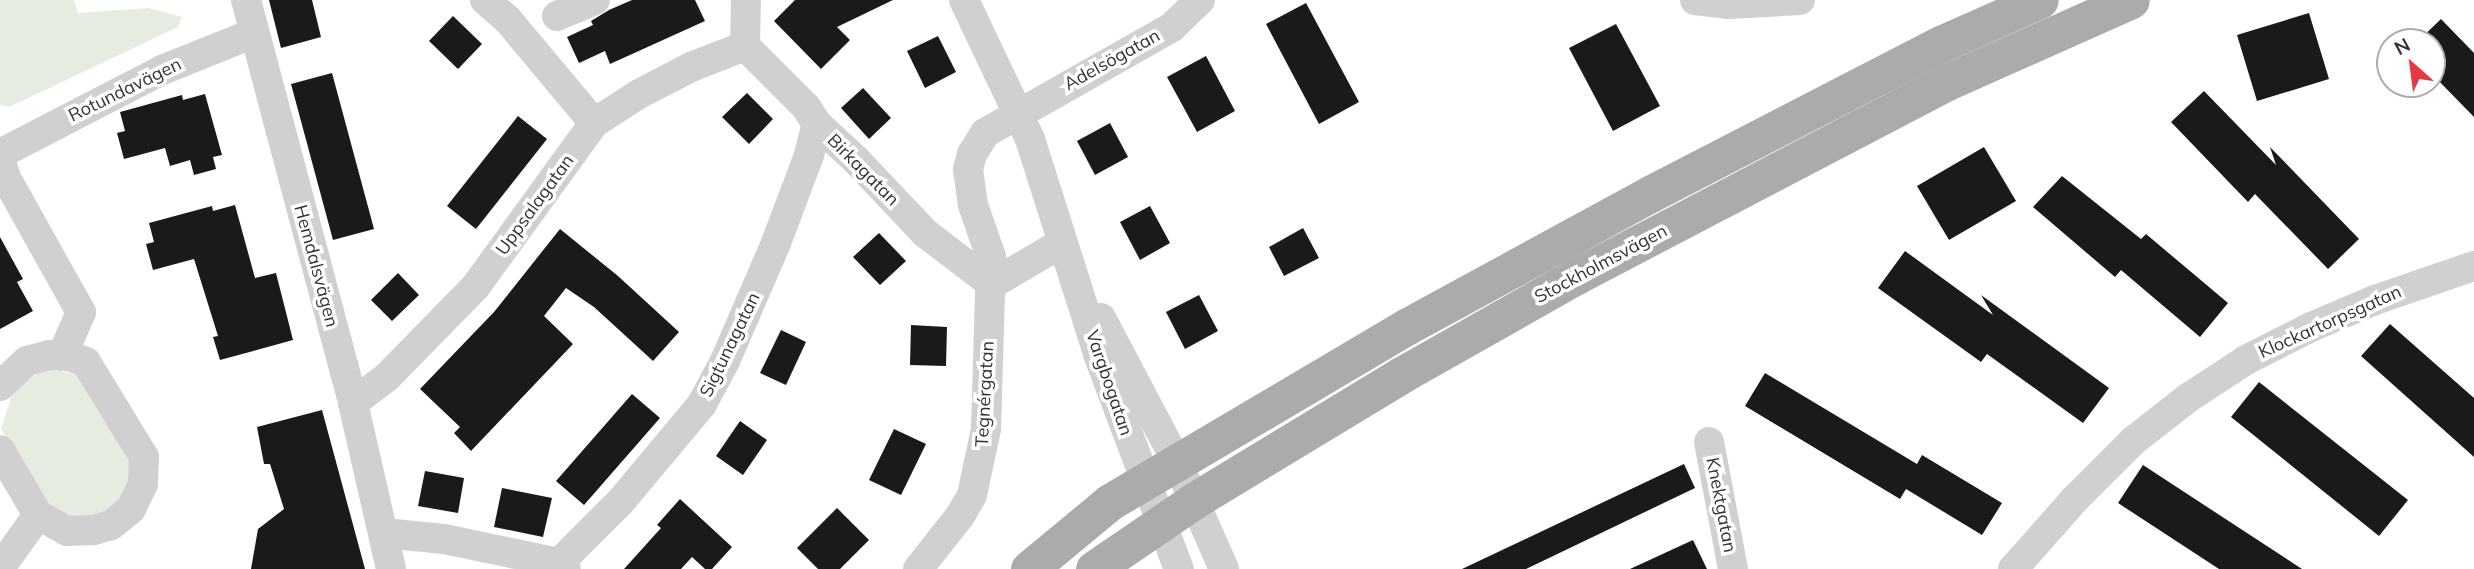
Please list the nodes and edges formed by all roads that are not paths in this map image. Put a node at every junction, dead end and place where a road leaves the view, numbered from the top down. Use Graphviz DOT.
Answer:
graph roads {
  1 [pos="246,0"];
  2 [pos="485,0"];
  3 [pos="595,0"];
  4 [pos="746,0"];
  5 [pos="964,0"];
  6 [pos="1200,0"];
  7 [pos="1695,0"];
  8 [pos="1800,0"];
  9 [pos="2040,0"];
  10 [pos="2131,0"];
  11 [pos="511,10"];
  12 [pos="557,16"];
  13 [pos="254,33"];
  14 [pos="745,46"];
  15 [pos="1019,112"];
  16 [pos="594,123"];
  17 [pos="817,124"];
  18 [pos="0,154"];
  19 [pos="0,159"];
  20 [pos="1062,243"];
  21 [pos="2474,266"];
  22 [pos="992,284"];
  23 [pos="62,356"];
  24 [pos="0,386"];
  25 [pos="353,403"];
  26 [pos="1709,442"];
  27 [pos="0,450"];
  28 [pos="1177,462"];
  29 [pos="1145,482"];
  30 [pos="1195,500"];
  31 [pos="38,515"];
  32 [pos="1162,520"];
  33 [pos="384,533"];
  34 [pos="563,566"];
  35 [pos="0,568"];
  36 [pos="391,569"];
  37 [pos="918,569"];
  38 [pos="1029,569"];
  39 [pos="1094,569"];
  40 [pos="1179,569"];
  41 [pos="1224,569"];
  42 [pos="1733,569"];
  43 [pos="2013,569"];
  1 -- 13 [label="street, Hemdalsvägen"];
  2 -- 11 [label="street"];
  3 -- 12 [label="street"];
  4 -- 14 [label="street"];
  5 -- 15 [label="street, Vargbogatan"];
  6 -- 15 [label="street, Adelsögatan"];
  7 -- 8 [label="street"];
  9 -- 28 [label="main road"];
  10 -- 30 [label="main road, Stockholmsvägen"];
  11 -- 16 [label="street"];
  13 -- 18 [label="street, Rotundavägen"];
  13 -- 25 [label="street, Hemdalsvägen"];
  14 -- 16 [label="street, Uppsalagatan"];
  14 -- 17 [label="street, Birkagatan"];
  15 -- 20 [label="street, Vargbogatan"];
  15 -- 22 [label="street, Tegnérgatan"];
  16 -- 25 [label="street, Uppsalagatan"];
  17 -- 22 [label="street, Birkagatan"];
  17 -- 34 [label="street, Sigtunagatan"];
  19 -- 23 [label="street"];
  20 -- 22 [label="street"];
  20 -- 28 [label="street, Vargbogatan"];
  20 -- 29 [label="street, Vargbogatan"];
  21 -- 43 [label="street, Klockartorpsgatan"];
  22 -- 37 [label="street, Tegnérgatan"];
  23 -- 24 [label="street"];
  23 -- 31 [label="street"];
  25 -- 33 [label="street, Hemdalsvägen"];
  26 -- 42 [label="street, Knektgatan"];
  27 -- 31 [label="street"];
  28 -- 29 [label="main road"];
  28 -- 30 [label="street, Vargbogatan"];
  29 -- 32 [label="street, Vargbogatan"];
  29 -- 38 [label="main road"];
  30 -- 32 [label="main road, Stockholmsvägen"];
  30 -- 41 [label="street"];
  31 -- 35 [label="street"];
  32 -- 39 [label="main road, Stockholmsvägen"];
  32 -- 40 [label="street"];
  33 -- 34 [label="street"];
  33 -- 36 [label="street, Hemdalsvägen"];
}
